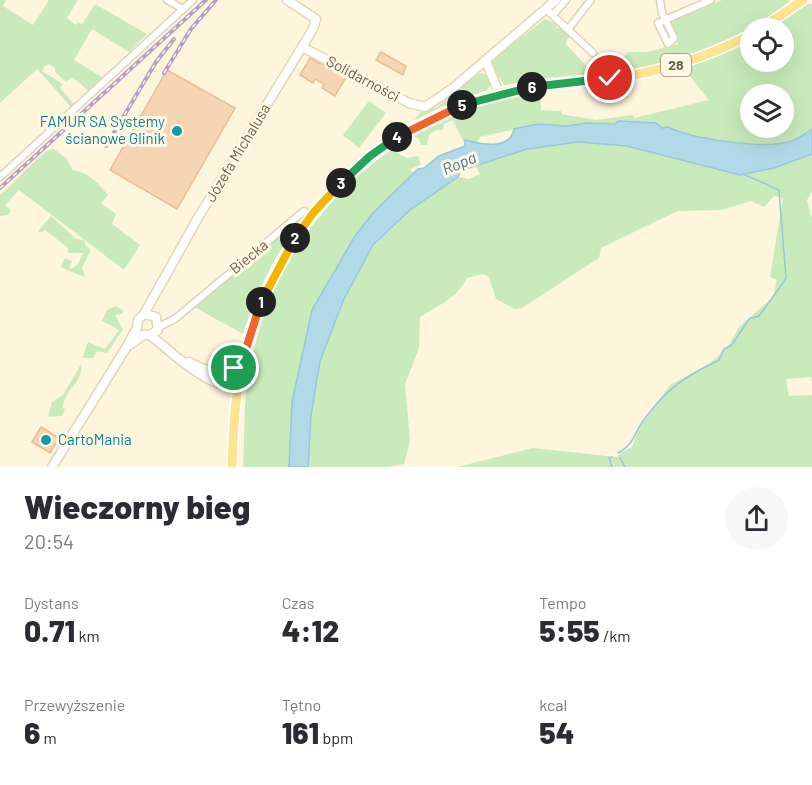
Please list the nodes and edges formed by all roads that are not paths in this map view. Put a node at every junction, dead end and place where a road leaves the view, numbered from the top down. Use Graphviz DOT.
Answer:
graph roads {
  1 [pos="167,0"];
  2 [pos="193,0"];
  3 [pos="287,0"];
  4 [pos="556,0"];
  5 [pos="566,0"];
  6 [pos="591,0"];
  7 [pos="660,0"];
  8 [pos="711,0"];
  9 [pos="798,1"];
  10 [pos="183,9"];
  11 [pos="550,12"];
  12 [pos="775,18"];
  13 [pos="568,28"];
  14 [pos="740,40"];
  15 [pos="302,46"];
  16 [pos="593,53"];
  17 [pos="486,61"];
  18 [pos="499,93"];
  19 [pos="0,177"];
  20 [pos="304,212"];
  21 [pos="275,275"];
  22 [pos="151,327"];
  23 [pos="242,361"];
  24 [pos="215,374"];
  25 [pos="221,382"];
  26 [pos="241,382"];
  27 [pos="236,413"];
  28 [pos="52,467"];
  29 [pos="232,467"];
  30 [pos="238,467"];
  1 -- 10 [label="street"];
  2 -- 10 [label="street"];
  3 -- 15 [label="street, Józefa Michalusa"];
  4 -- 11 [label="street"];
  5 -- 11 [label="street"];
  6 -- 13 [label="street"];
  7 -- 8 [label="street"];
  9 -- 12 [label="main road"];
  10 -- 19 [label="street"];
  11 -- 13 [label="street"];
  11 -- 17 [label="street"];
  13 -- 16 [label="street"];
  14 -- 18 [label="main road, Biecka / 28"];
  15 -- 17 [label="street, Solidarności"];
  15 -- 22 [label="street, Józefa Michalusa"];
  17 -- 18 [label="street"];
  18 -- 21 [label="main road, Biecka / 28"];
  20 -- 22 [label="street, Biecka"];
  21 -- 23 [label="main road, Biecka / 28"];
  21 -- 26 [label="main road, Biecka / 28"];
  22 -- 24 [label="street"];
  22 -- 25 [label="street"];
  22 -- 28 [label="street, Biecka"];
  23 -- 24 [label="street"];
  23 -- 26 [label="main road, Biecka / 28"];
  24 -- 26 [label="street"];
  25 -- 26 [label="street"];
  25 -- 27 [label="street"];
  26 -- 27 [label="main road, 28"];
  26 -- 30 [label="main road, 28"];
  27 -- 29 [label="main road, 28"];
}
